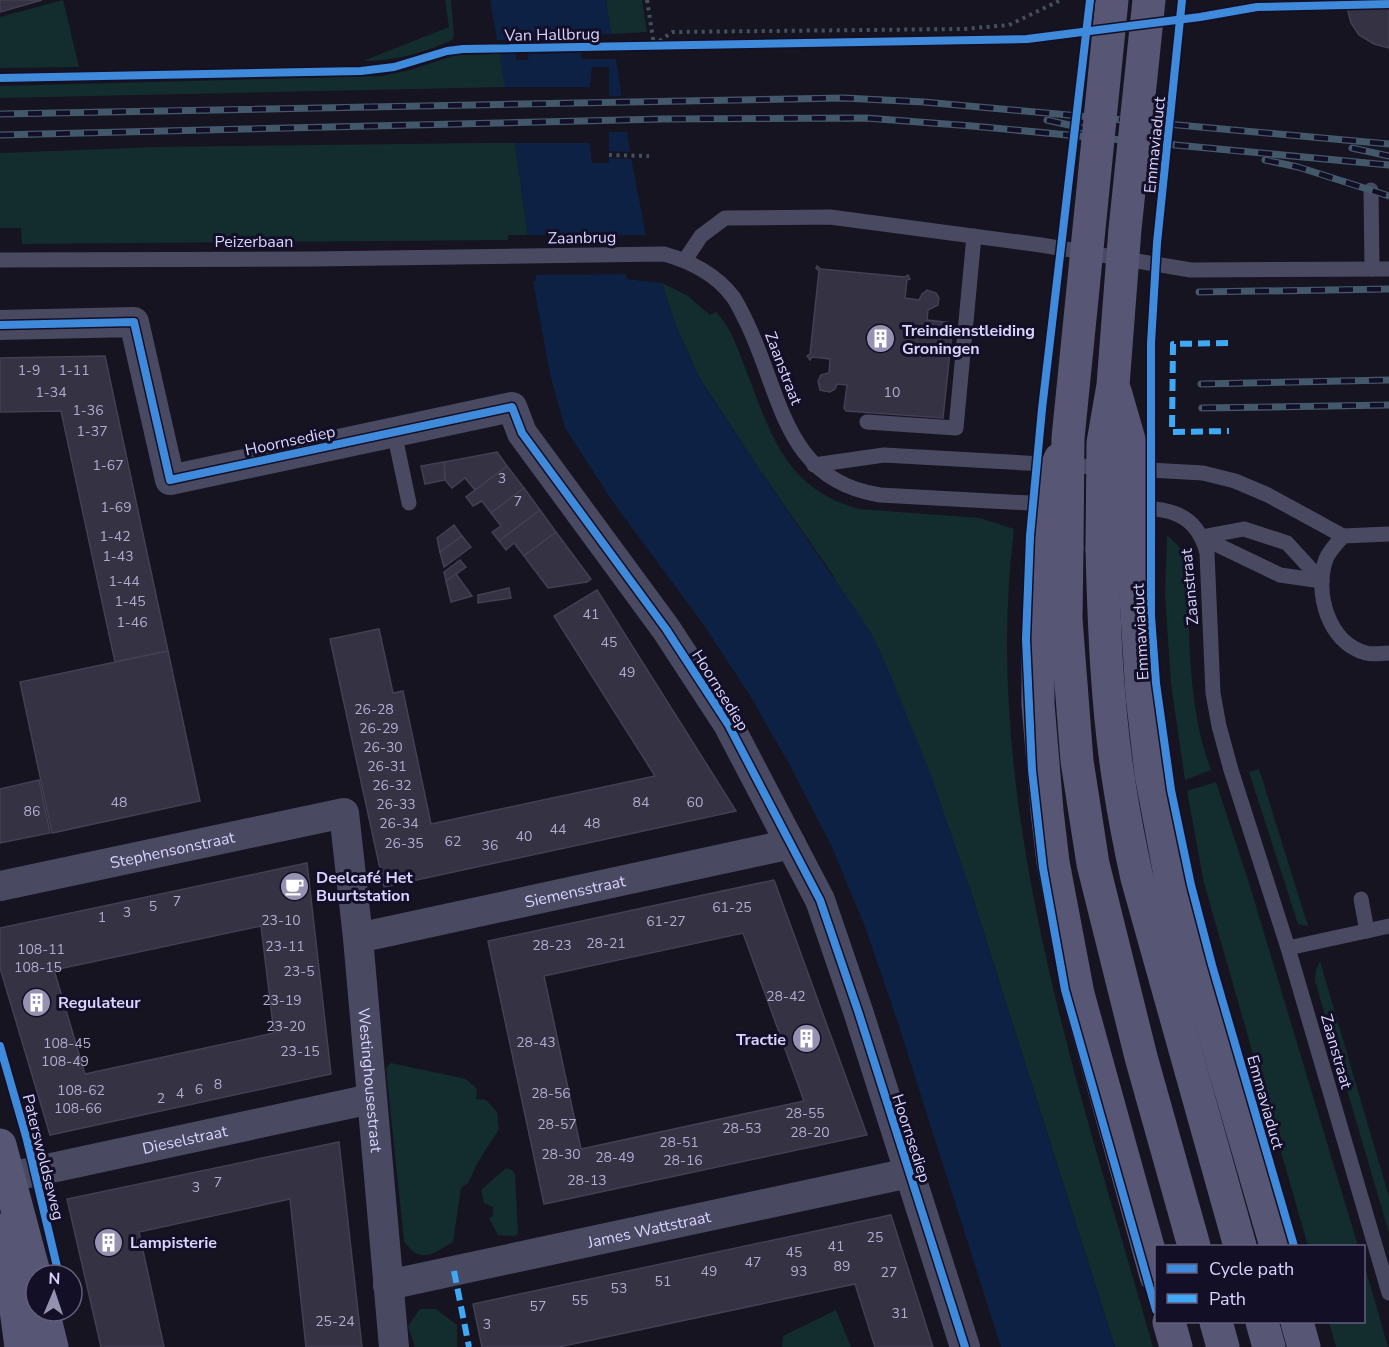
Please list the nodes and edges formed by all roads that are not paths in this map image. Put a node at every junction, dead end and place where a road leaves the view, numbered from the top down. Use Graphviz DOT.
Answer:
graph roads {
  1 [pos="1112,0"];
  2 [pos="1149,0"];
  3 [pos="1371,190"];
  4 [pos="974,236"];
  5 [pos="657,254"];
  6 [pos="508,256"];
  7 [pos="0,260"];
  8 [pos="685,260"];
  9 [pos="1372,269"];
  10 [pos="1389,269"];
  11 [pos="0,325"];
  12 [pos="867,422"];
  13 [pos="394,432"];
  14 [pos="814,465"];
  15 [pos="409,502"];
  16 [pos="1389,534"];
  17 [pos="1343,536"];
  18 [pos="1201,537"];
  19 [pos="1054,548"];
  20 [pos="1117,549"];
  21 [pos="1322,581"];
  22 [pos="1389,653"];
  23 [pos="344,813"];
  24 [pos="792,844"];
  25 [pos="0,886"];
  26 [pos="1361,899"];
  27 [pos="1389,926"];
  28 [pos="1367,931"];
  29 [pos="358,938"];
  30 [pos="1288,948"];
  31 [pos="370,1099"];
  32 [pos="0,1145"];
  33 [pos="909,1173"];
  34 [pos="4,1178"];
  35 [pos="0,1230"];
  36 [pos="1194,1245"];
  37 [pos="1240,1245"];
  38 [pos="1276,1245"];
  39 [pos="31,1263"];
  40 [pos="1155,1272"];
  41 [pos="388,1285"];
  42 [pos="1389,1293"];
  43 [pos="46,1323"];
  44 [pos="1169,1323"];
  45 [pos="1216,1323"];
  46 [pos="1262,1323"];
  47 [pos="1297,1323"];
  48 [pos="21,1347"];
  49 [pos="52,1347"];
  50 [pos="394,1347"];
  51 [pos="965,1347"];
  52 [pos="1176,1347"];
  53 [pos="1223,1347"];
  54 [pos="1269,1347"];
  55 [pos="1305,1347"];
  1 -- 19 [label="main road, bridge"];
  2 -- 20 [label="main road, Emmaviaduct, bridge"];
  3 -- 9 [label="lane"];
  4 -- 8 [label="lane"];
  4 -- 9 [label="lane"];
  4 -- 12 [label="lane"];
  5 -- 6 [label="lane, Zaanbrug"];
  5 -- 8 [label="lane, Zaanstraat"];
  6 -- 7 [label="lane, Peizerbaan"];
  8 -- 14 [label="lane, Zaanstraat"];
  9 -- 10 [label="lane"];
  11 -- 13 [label="street, Hoornsediep"];
  13 -- 15 [label="lane"];
  13 -- 24 [label="street, Hoornsediep"];
  14 -- 17 [label="lane"];
  14 -- 18 [label="lane, Zaanstraat"];
  16 -- 17 [label="lane"];
  17 -- 21 [label="lane"];
  18 -- 21 [label="lane"];
  18 -- 21 [label="lane"];
  18 -- 30 [label="lane, Zaanstraat"];
  19 -- 36 [label="main road"];
  19 -- 40 [label="main road"];
  20 -- 37 [label="main road"];
  20 -- 38 [label="main road"];
  21 -- 22 [label="lane"];
  23 -- 25 [label="street, Stephensonstraat"];
  23 -- 29 [label="street, Westinghousestraat"];
  24 -- 29 [label="street, Siemensstraat"];
  24 -- 33 [label="street, Hoornsediep"];
  26 -- 28 [label="lane"];
  27 -- 28 [label="lane"];
  28 -- 30 [label="lane"];
  29 -- 31 [label="street, Westinghousestraat"];
  30 -- 42 [label="lane, Zaanstraat"];
  31 -- 34 [label="street, Dieselstraat"];
  31 -- 41 [label="street, Westinghousestraat"];
  32 -- 34 [label="main road"];
  33 -- 41 [label="street, James Wattstraat"];
  33 -- 51 [label="street, Hoornsediep"];
  34 -- 39 [label="main road"];
  35 -- 48 [label="main road"];
  41 -- 50 [label="street, Westinghousestraat"];
  43 -- 49 [label="main road"];
  44 -- 52 [label="main road"];
  45 -- 53 [label="main road"];
  46 -- 54 [label="main road"];
  47 -- 55 [label="main road"];
}
